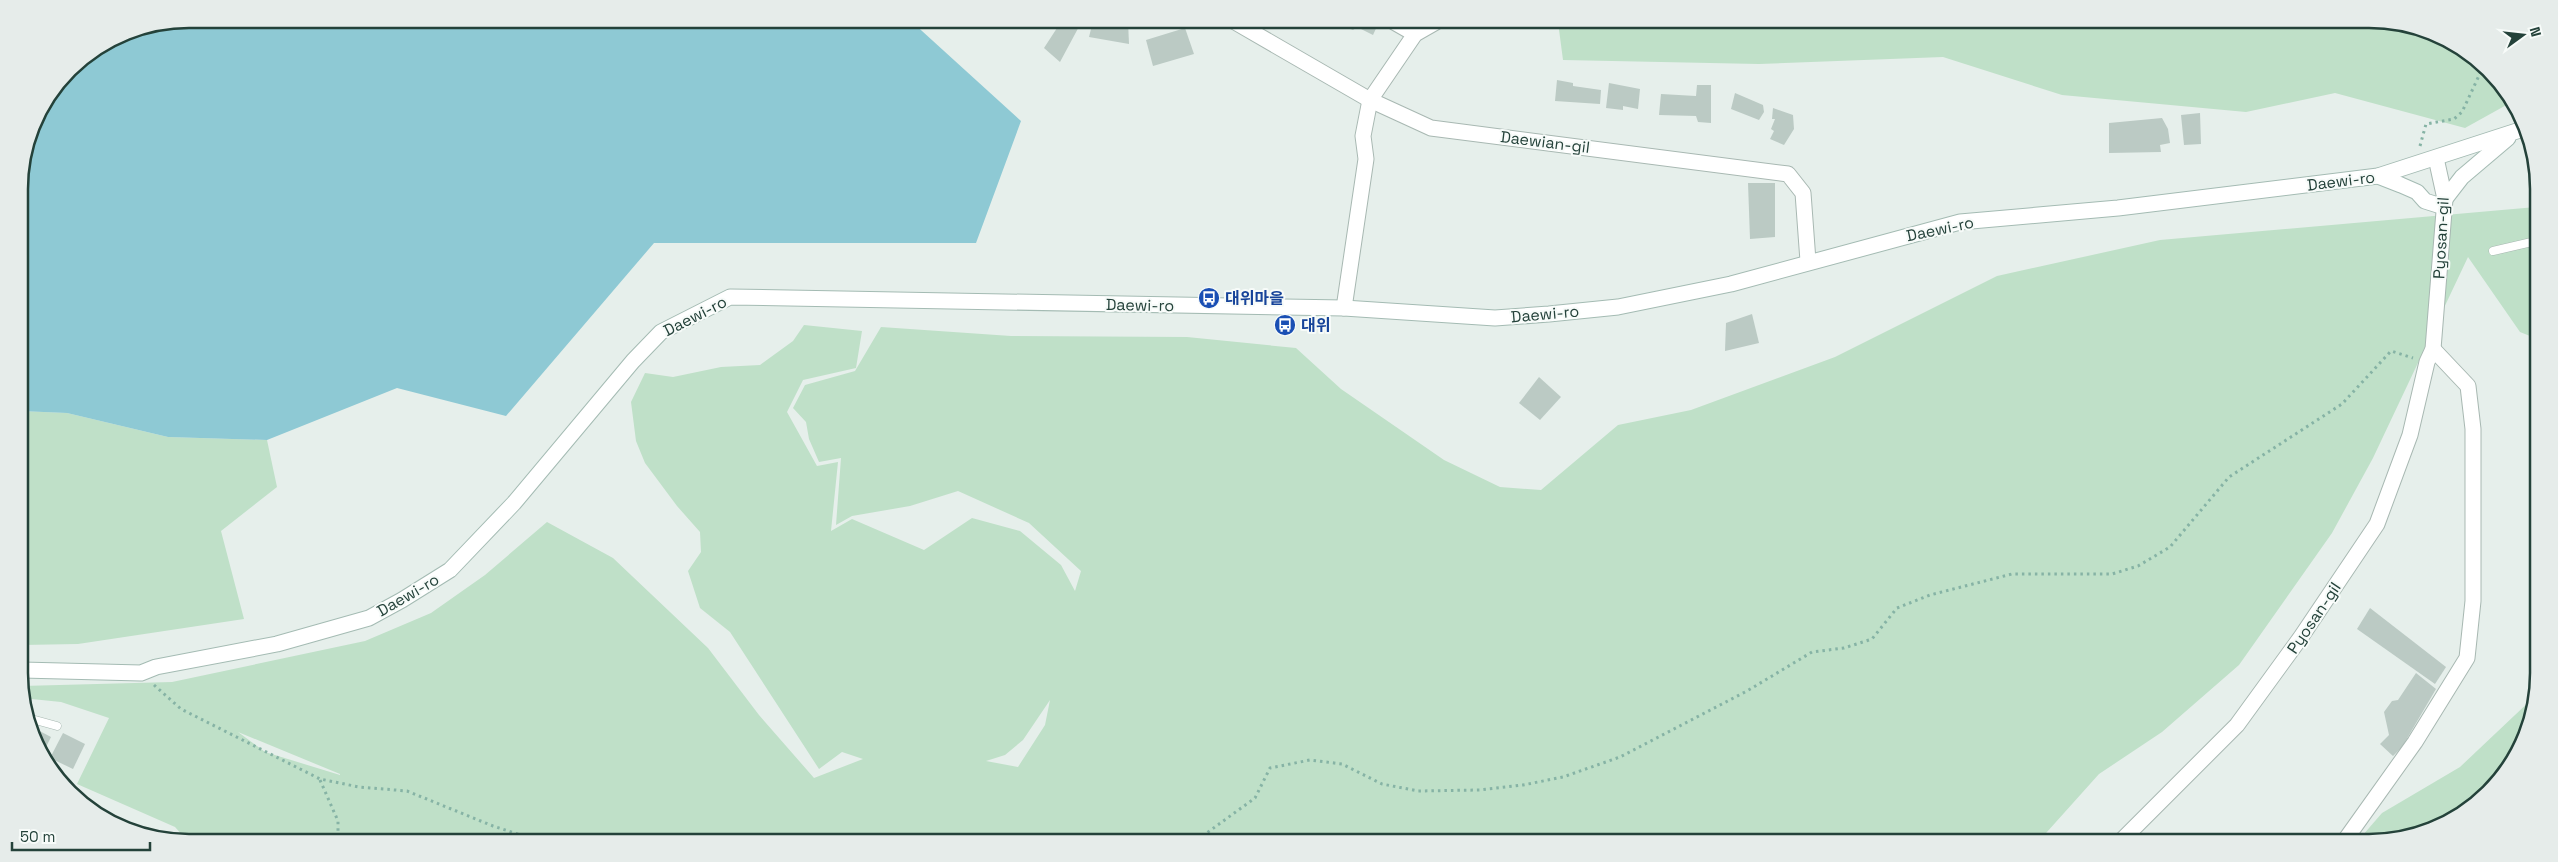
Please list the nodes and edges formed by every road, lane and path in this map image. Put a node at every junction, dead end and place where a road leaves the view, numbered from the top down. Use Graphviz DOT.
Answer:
graph roads {
  1 [pos="1246,28"];
  2 [pos="1404,28"];
  3 [pos="1426,28"];
  4 [pos="1415,34"];
  5 [pos="2480,72"];
  6 [pos="1370,100"];
  7 [pos="2519,130"];
  8 [pos="2436,158"];
  9 [pos="2410,167"];
  10 [pos="2378,176"];
  11 [pos="2444,203"];
  12 [pos="2530,242"];
  13 [pos="2494,251"];
  14 [pos="1808,262"];
  15 [pos="1344,308"];
  16 [pos="2430,355"];
  17 [pos="28,670"];
  18 [pos="141,672"];
  19 [pos="35,720"];
  20 [pos="57,726"];
  21 [pos="320,779"];
  22 [pos="338,834"];
  23 [pos="518,834"];
  24 [pos="1205,834"];
  25 [pos="2128,834"];
  26 [pos="2349,834"];
  1 -- 6 [label="main road, Daewian-gil"];
  2 -- 4 [label="main road"];
  3 -- 4 [label="main road"];
  4 -- 6 [label="main road"];
  5 -- 9 [label="path"];
  6 -- 14 [label="main road, Daewian-gil"];
  6 -- 15 [label="main road"];
  7 -- 8 [label="main road, Daewi-ro"];
  7 -- 11 [label="main road"];
  8 -- 9 [label="main road, Daewi-ro"];
  8 -- 11 [label="main road, Pyosan-gil"];
  9 -- 10 [label="main road, Daewi-ro"];
  10 -- 11 [label="main road"];
  10 -- 14 [label="main road, Daewi-ro"];
  11 -- 16 [label="main road, Pyosan-gil"];
  12 -- 13 [label="lane"];
  14 -- 15 [label="main road, Daewi-ro"];
  15 -- 18 [label="main road, Daewi-ro"];
  16 -- 24 [label="path"];
  16 -- 25 [label="main road, Pyosan-gil"];
  16 -- 26 [label="main road"];
  17 -- 18 [label="main road, Daewi-ro"];
  18 -- 21 [label="path"];
  19 -- 20 [label="lane"];
  21 -- 22 [label="path"];
  21 -- 23 [label="path"];
}
